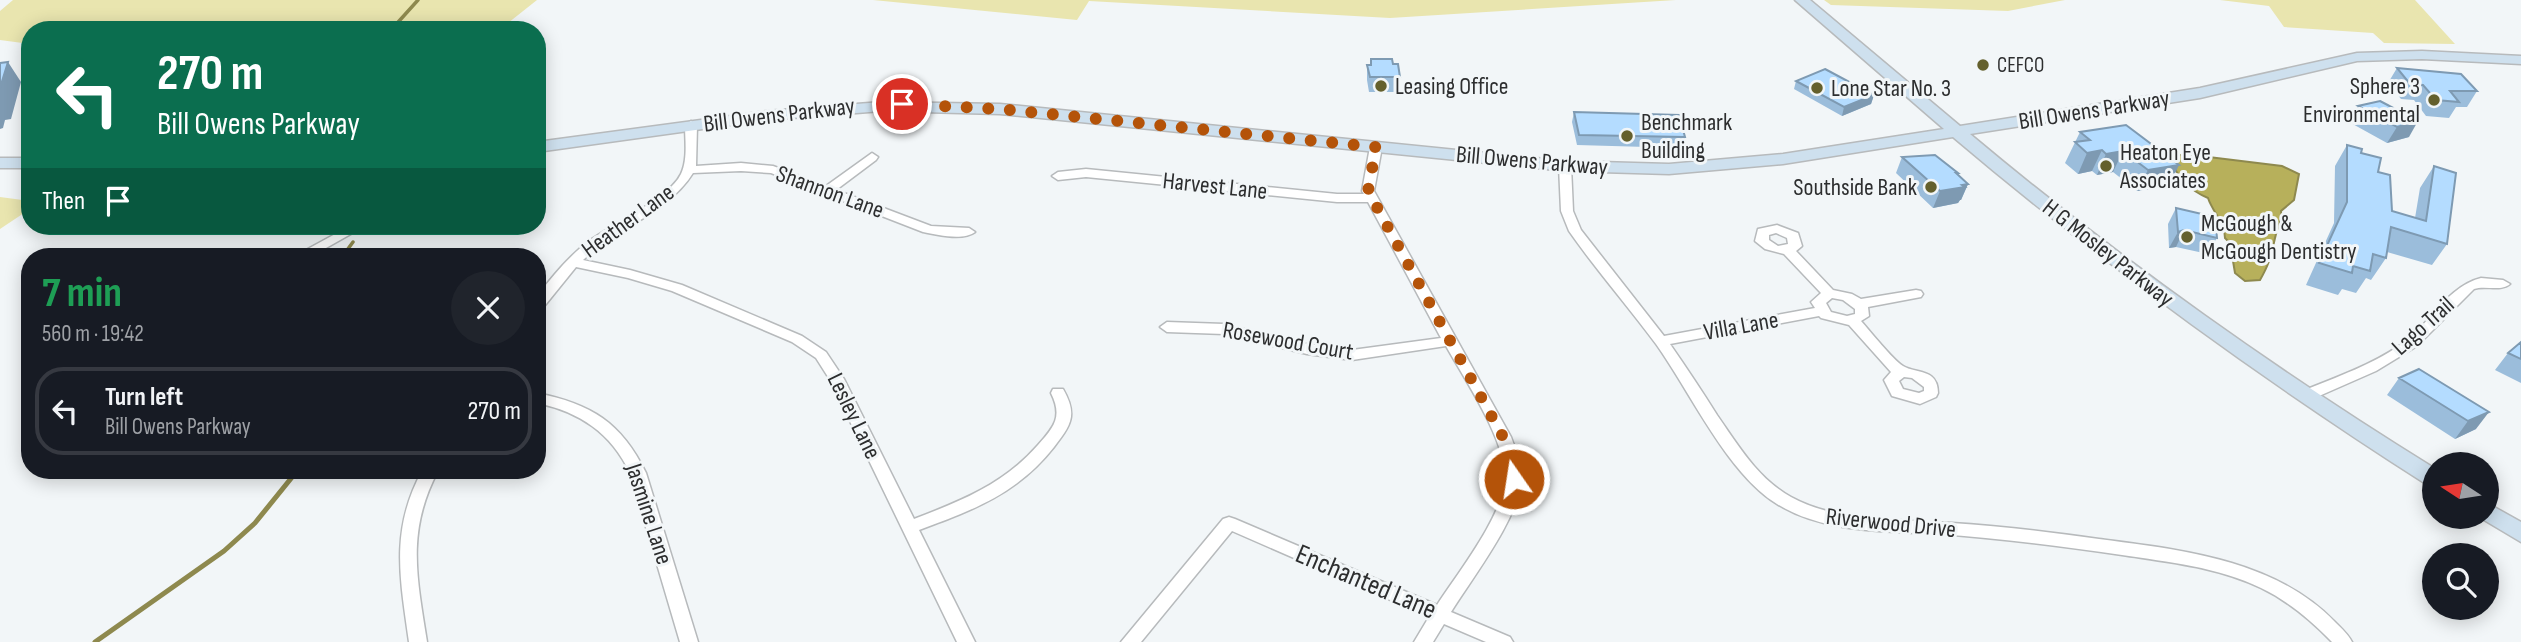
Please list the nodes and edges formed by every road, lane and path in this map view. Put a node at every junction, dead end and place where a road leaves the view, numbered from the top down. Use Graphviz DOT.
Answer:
graph roads {
  1 [pos="1802,0"];
  2 [pos="2521,60"];
  3 [pos="691,125"];
  4 [pos="1959,132"];
  5 [pos="546,146"];
  6 [pos="1376,147"];
  7 [pos="872,157"];
  8 [pos="0,163"];
  9 [pos="21,163"];
  10 [pos="1564,166"];
  11 [pos="689,170"];
  12 [pos="1058,176"];
  13 [pos="828,190"];
  14 [pos="1371,198"];
  15 [pos="968,232"];
  16 [pos="342,235"];
  17 [pos="317,248"];
  18 [pos="1788,250"];
  19 [pos="573,262"];
  20 [pos="2503,284"];
  21 [pos="1829,294"];
  22 [pos="1916,294"];
  23 [pos="546,295"];
  24 [pos="1860,304"];
  25 [pos="1821,311"];
  26 [pos="1853,321"];
  27 [pos="1167,327"];
  28 [pos="1450,341"];
  29 [pos="1661,341"];
  30 [pos="1900,372"];
  31 [pos="1058,393"];
  32 [pos="2305,396"];
  33 [pos="546,401"];
  34 [pos="2422,470"];
  35 [pos="426,479"];
  36 [pos="2499,519"];
  37 [pos="909,527"];
  38 [pos="2521,533"];
  39 [pos="1440,615"];
  40 [pos="418,642"];
  41 [pos="688,642"];
  42 [pos="965,642"];
  43 [pos="1130,642"];
  44 [pos="1423,642"];
  45 [pos="1504,642"];
  46 [pos="2343,642"];
  1 -- 4 [label="main road, H G Mosley Parkway"];
  2 -- 4 [label="main road, Bill Owens Parkway"];
  3 -- 5 [label="main road, Bill Owens Parkway"];
  3 -- 6 [label="main road, Bill Owens Parkway"];
  3 -- 11 [label="street, Heather Lane"];
  4 -- 10 [label="main road, Bill Owens Parkway"];
  4 -- 32 [label="main road, H G Mosley Parkway"];
  6 -- 10 [label="main road, Bill Owens Parkway"];
  6 -- 14 [label="street"];
  7 -- 13 [label="street"];
  8 -- 9 [label="main road"];
  10 -- 29 [label="street, Riverwood Drive"];
  11 -- 13 [label="street, Shannon Lane"];
  11 -- 19 [label="street, Heather Lane"];
  12 -- 14 [label="street, Harvest Lane"];
  13 -- 15 [label="street, Shannon Lane"];
  14 -- 28 [label="street"];
  16 -- 17 [label="street"];
  18 -- 21 [label="street"];
  19 -- 23 [label="street, Heather Lane"];
  19 -- 37 [label="street, Lesley Lane"];
  20 -- 32 [label="street, Lago Trail"];
  21 -- 24 [label="street"];
  21 -- 25 [label="street"];
  22 -- 24 [label="street"];
  24 -- 26 [label="street"];
  25 -- 26 [label="street"];
  25 -- 29 [label="street, Villa Lane"];
  26 -- 30 [label="street"];
  27 -- 28 [label="street, Rosewood Court"];
  28 -- 39 [label="street"];
  29 -- 46 [label="street, Riverwood Drive"];
  31 -- 37 [label="street"];
  32 -- 34 [label="main road, H G Mosley Parkway"];
  33 -- 41 [label="street, Jasmine Lane"];
  35 -- 40 [label="street"];
  36 -- 38 [label="main road"];
  37 -- 42 [label="street, Lesley Lane"];
  39 -- 43 [label="street, Enchanted Lane"];
  39 -- 44 [label="street"];
  39 -- 45 [label="street, Enchanted Lane"];
}
